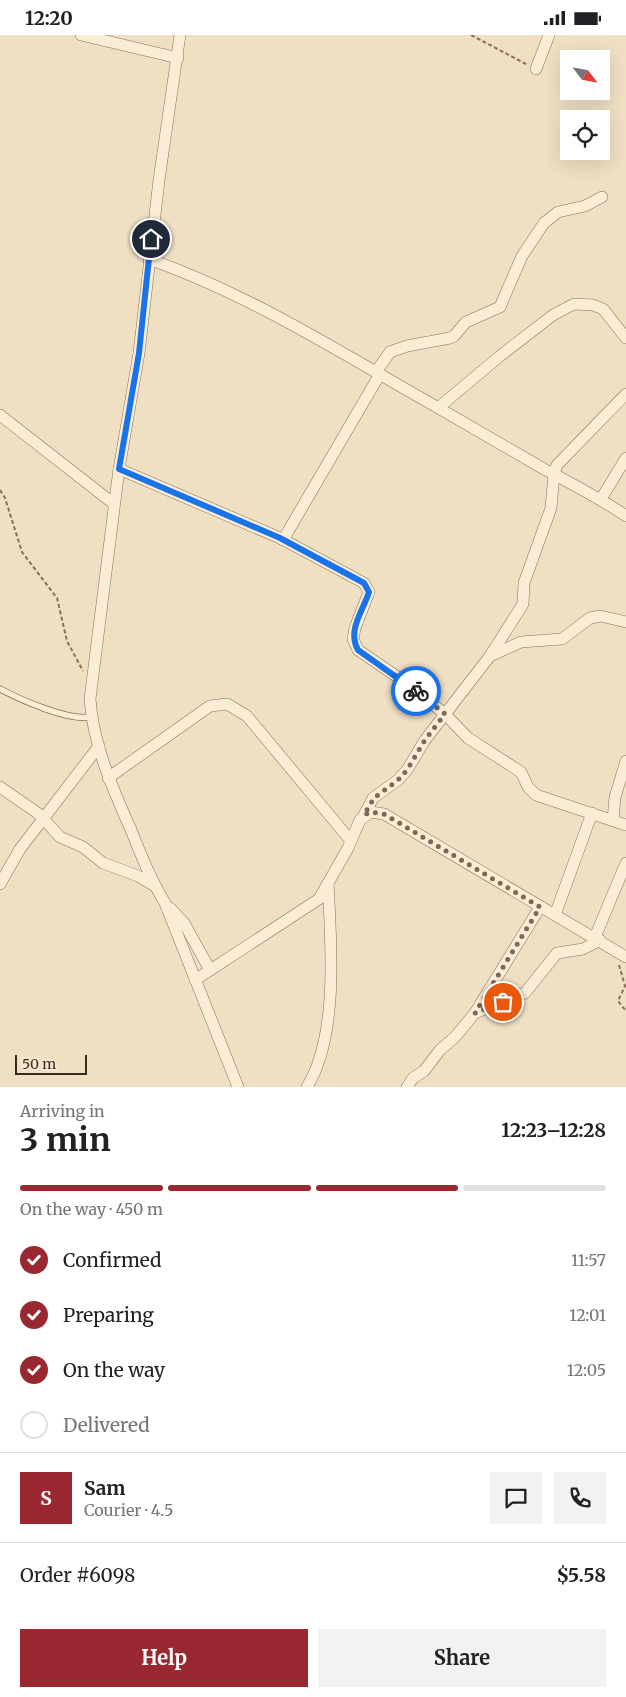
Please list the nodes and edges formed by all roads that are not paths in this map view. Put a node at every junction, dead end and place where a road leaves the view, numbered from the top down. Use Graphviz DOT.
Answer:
graph roads {
  1 [pos="81,35"];
  2 [pos="180,35"];
  3 [pos="549,35"];
  4 [pos="178,58"];
  5 [pos="536,69"];
  6 [pos="602,197"];
  7 [pos="149,259"];
  8 [pos="626,338"];
  9 [pos="378,373"];
  10 [pos="626,394"];
  11 [pos="438,408"];
  12 [pos="0,415"];
  13 [pos="626,458"];
  14 [pos="119,469"];
  15 [pos="554,474"];
  16 [pos="601,499"];
  17 [pos="114,504"];
  18 [pos="626,516"];
  19 [pos="283,539"];
  20 [pos="626,622"];
  21 [pos="490,656"];
  22 [pos="0,689"];
  23 [pos="445,714"];
  24 [pos="91,717"];
  25 [pos="98,746"];
  26 [pos="626,761"];
  27 [pos="108,778"];
  28 [pos="0,787"];
  29 [pos="592,813"];
  30 [pos="364,815"];
  31 [pos="44,818"];
  32 [pos="613,820"];
  33 [pos="626,825"];
  34 [pos="351,841"];
  35 [pos="626,863"];
  36 [pos="328,883"];
  37 [pos="0,885"];
  38 [pos="155,886"];
  39 [pos="165,903"];
  40 [pos="540,907"];
  41 [pos="555,915"];
  42 [pos="597,939"];
  43 [pos="626,957"];
  44 [pos="210,970"];
  45 [pos="195,980"];
  46 [pos="475,1013"];
  47 [pos="238,1087"];
  48 [pos="306,1087"];
  49 [pos="407,1087"];
  1 -- 4 [label="street"];
  2 -- 4 [label="street"];
  3 -- 5 [label="street"];
  4 -- 7 [label="street"];
  6 -- 9 [label="street"];
  7 -- 9 [label="street"];
  7 -- 14 [label="street"];
  8 -- 11 [label="street"];
  9 -- 11 [label="street"];
  9 -- 19 [label="street"];
  10 -- 15 [label="street"];
  11 -- 15 [label="street"];
  12 -- 17 [label="street"];
  13 -- 16 [label="street"];
  14 -- 17 [label="street"];
  14 -- 19 [label="street"];
  15 -- 16 [label="street"];
  15 -- 21 [label="street"];
  16 -- 18 [label="street"];
  17 -- 24 [label="street"];
  19 -- 23 [label="street"];
  20 -- 21 [label="street"];
  21 -- 23 [label="street"];
  22 -- 24 [label="lane"];
  23 -- 29 [label="street"];
  23 -- 30 [label="street"];
  24 -- 25 [label="street"];
  25 -- 27 [label="street"];
  25 -- 31 [label="street"];
  26 -- 32 [label="street"];
  27 -- 34 [label="street"];
  27 -- 38 [label="street"];
  28 -- 31 [label="street"];
  29 -- 32 [label="street"];
  29 -- 41 [label="street"];
  30 -- 34 [label="street"];
  30 -- 40 [label="street"];
  31 -- 37 [label="street"];
  31 -- 38 [label="street"];
  32 -- 33 [label="street"];
  34 -- 36 [label="street"];
  35 -- 42 [label="street"];
  36 -- 44 [label="street"];
  36 -- 48 [label="street"];
  38 -- 39 [label="street"];
  39 -- 44 [label="street"];
  39 -- 45 [label="street"];
  40 -- 41 [label="street"];
  40 -- 46 [label="street"];
  41 -- 42 [label="street"];
  42 -- 43 [label="street"];
  42 -- 46 [label="street"];
  44 -- 45 [label="street"];
  45 -- 47 [label="street"];
  46 -- 49 [label="street"];
}
